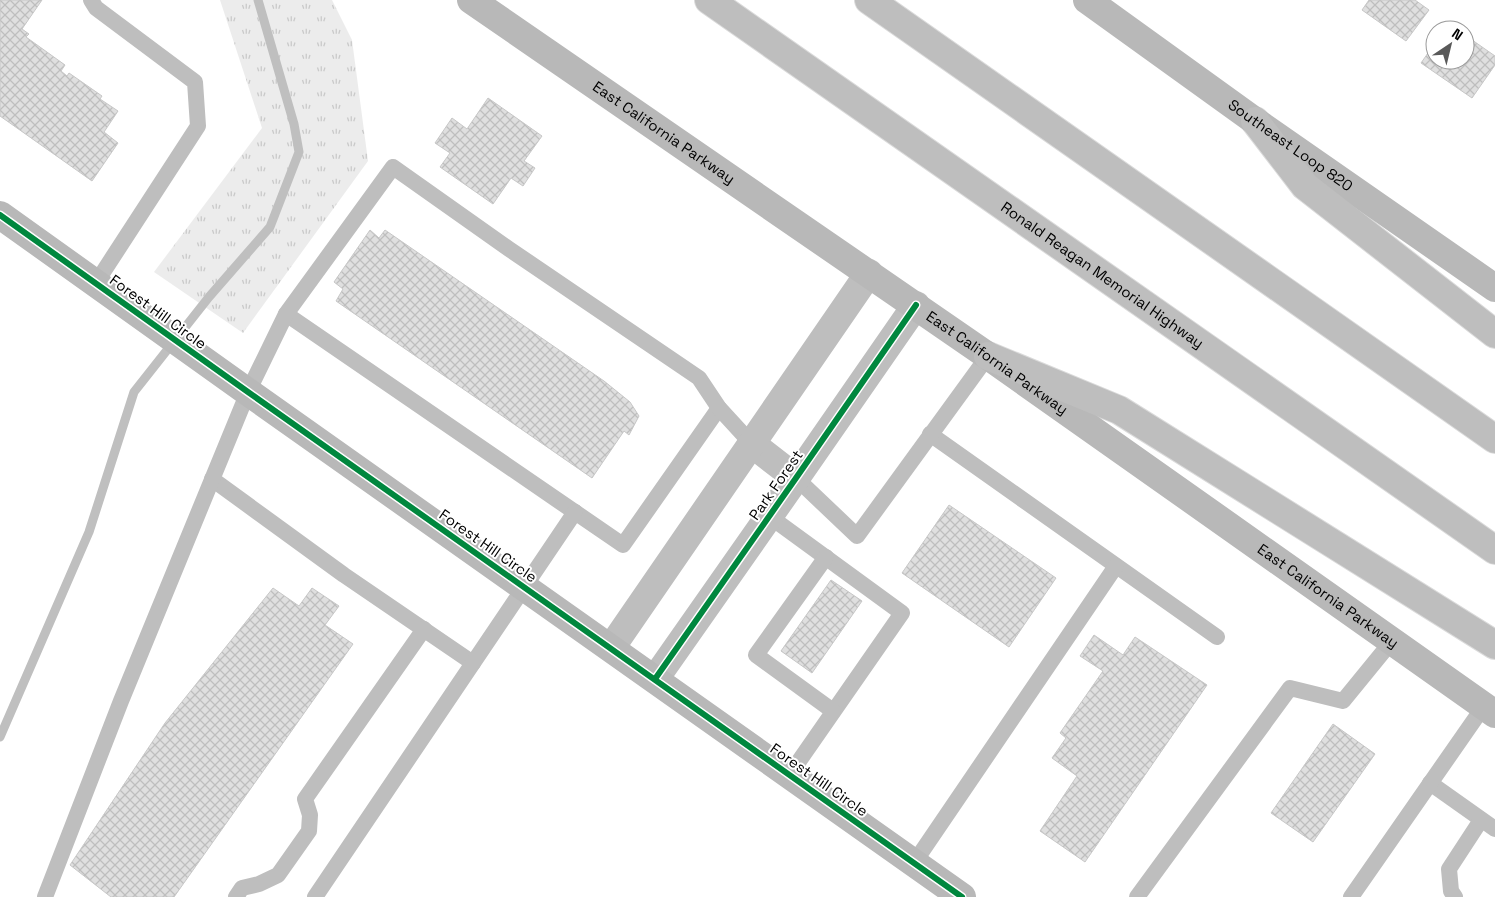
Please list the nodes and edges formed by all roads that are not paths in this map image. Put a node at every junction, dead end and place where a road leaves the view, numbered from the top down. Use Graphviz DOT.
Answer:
graph roads {
  1 [pos="90,0"];
  2 [pos="472,0"];
  3 [pos="709,0"];
  4 [pos="869,0"];
  5 [pos="1087,0"];
  6 [pos="1255,121"];
  7 [pos="0,215"];
  8 [pos="869,273"];
  9 [pos="96,283"];
  10 [pos="1495,288"];
  11 [pos="916,305"];
  12 [pos="286,314"];
  13 [pos="1495,334"];
  14 [pos="988,356"];
  15 [pos="248,392"];
  16 [pos="719,408"];
  17 [pos="930,434"];
  18 [pos="1495,439"];
  19 [pos="752,444"];
  20 [pos="796,478"];
  21 [pos="212,479"];
  22 [pos="575,512"];
  23 [pos="769,516"];
  24 [pos="1495,550"];
  25 [pos="826,557"];
  26 [pos="1116,566"];
  27 [pos="524,586"];
  28 [pos="424,629"];
  29 [pos="1217,637"];
  30 [pos="1392,641"];
  31 [pos="1495,645"];
  32 [pos="611,648"];
  33 [pos="473,663"];
  34 [pos="654,679"];
  35 [pos="1490,710"];
  36 [pos="833,712"];
  37 [pos="790,774"];
  38 [pos="1430,783"];
  39 [pos="1481,820"];
  40 [pos="1495,829"];
  41 [pos="914,863"];
  42 [pos="1139,896"];
  43 [pos="45,897"];
  44 [pos="236,897"];
  45 [pos="316,897"];
  46 [pos="962,897"];
  47 [pos="1351,897"];
  48 [pos="1455,897"];
  1 -- 9 [label="lane"];
  2 -- 8 [label="main road, East California Parkway"];
  3 -- 24 [label="main road, Ronald Reagan Memorial Highway"];
  4 -- 18 [label="main road"];
  5 -- 6 [label="main road, Southeast Loop 820"];
  6 -- 10 [label="main road, Southeast Loop 820"];
  6 -- 13 [label="main road"];
  7 -- 9 [label="main road, Forest Hill Circle"];
  8 -- 11 [label="main road, East California Parkway"];
  8 -- 19 [label="main road"];
  9 -- 15 [label="main road, Forest Hill Circle"];
  11 -- 14 [label="main road, East California Parkway"];
  11 -- 20 [label="main road, Park Forest"];
  12 -- 15 [label="lane"];
  12 -- 16 [label="lane"];
  12 -- 22 [label="lane"];
  14 -- 17 [label="lane"];
  14 -- 30 [label="main road, East California Parkway"];
  14 -- 31 [label="main road"];
  15 -- 21 [label="lane"];
  15 -- 27 [label="main road, Forest Hill Circle"];
  16 -- 19 [label="lane"];
  16 -- 22 [label="lane"];
  17 -- 20 [label="lane"];
  17 -- 26 [label="lane"];
  19 -- 20 [label="main road, Park Forest"];
  19 -- 32 [label="main road"];
  20 -- 23 [label="main road, Park Forest"];
  21 -- 28 [label="lane"];
  21 -- 43 [label="lane"];
  22 -- 27 [label="lane"];
  23 -- 25 [label="lane"];
  23 -- 34 [label="main road, Park Forest"];
  25 -- 36 [label="lane"];
  25 -- 36 [label="lane"];
  26 -- 29 [label="lane"];
  26 -- 41 [label="lane"];
  27 -- 32 [label="main road, Forest Hill Circle"];
  27 -- 33 [label="lane"];
  28 -- 33 [label="lane"];
  28 -- 44 [label="lane"];
  30 -- 35 [label="main road, East California Parkway"];
  30 -- 42 [label="lane"];
  32 -- 34 [label="main road, Forest Hill Circle"];
  33 -- 45 [label="lane"];
  34 -- 37 [label="main road, Forest Hill Circle"];
  35 -- 38 [label="lane"];
  36 -- 37 [label="lane"];
  37 -- 41 [label="main road, Forest Hill Circle"];
  38 -- 39 [label="lane"];
  38 -- 47 [label="lane"];
  39 -- 40 [label="lane"];
  39 -- 48 [label="lane"];
  41 -- 46 [label="main road, Forest Hill Circle"];
}
